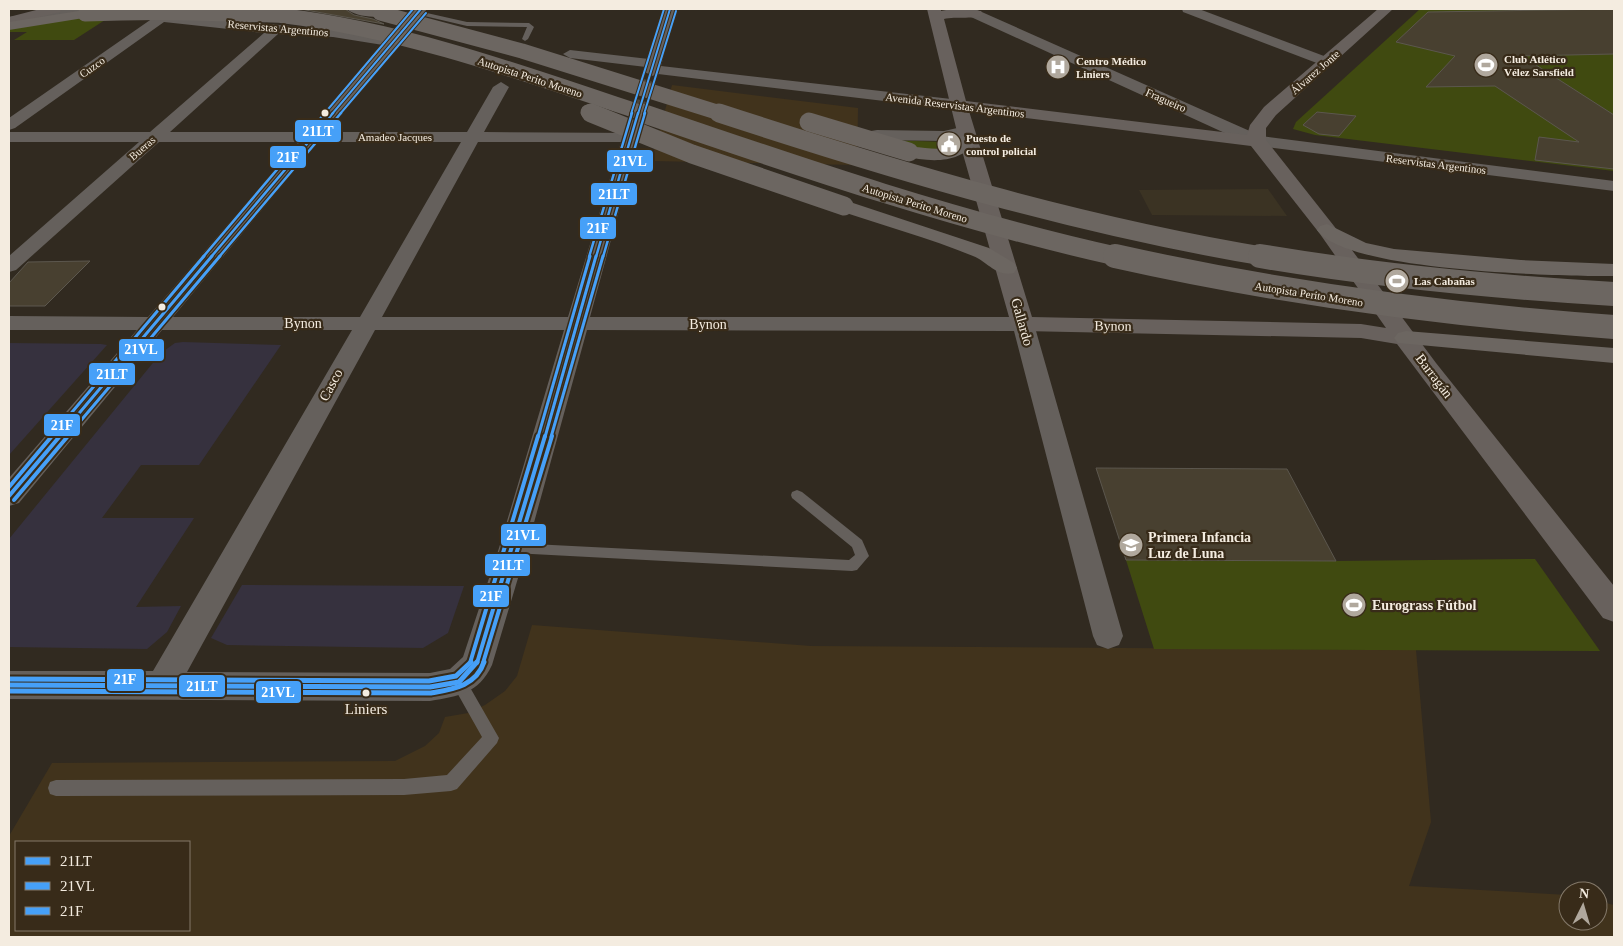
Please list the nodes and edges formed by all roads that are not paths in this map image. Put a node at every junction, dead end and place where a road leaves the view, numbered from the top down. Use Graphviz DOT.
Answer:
graph roads {
  1 [pos="55,9"];
  2 [pos="232,9"];
  3 [pos="354,9"];
  4 [pos="360,9"];
  5 [pos="670,9"];
  6 [pos="1188,9"];
  7 [pos="1386,9"];
  8 [pos="420,11"];
  9 [pos="970,11"];
  10 [pos="83,12"];
  11 [pos="168,13"];
  12 [pos="935,13"];
  13 [pos="380,14"];
  14 [pos="288,16"];
  15 [pos="9,21"];
  16 [pos="9,26"];
  17 [pos="275,30"];
  18 [pos="525,39"];
  19 [pos="393,42"];
  20 [pos="570,54"];
  21 [pos="538,56"];
  22 [pos="480,61"];
  23 [pos="1328,62"];
  24 [pos="653,68"];
  25 [pos="501,87"];
  26 [pos="710,92"];
  27 [pos="960,105"];
  28 [pos="796,118"];
  29 [pos="9,125"];
  30 [pos="877,135"];
  31 [pos="967,136"];
  32 [pos="9,137"];
  33 [pos="155,137"];
  34 [pos="314,137"];
  35 [pos="473,137"];
  36 [pos="1257,141"];
  37 [pos="1614,186"];
  38 [pos="1327,230"];
  39 [pos="9,266"];
  40 [pos="1006,268"];
  41 [pos="1614,270"];
  42 [pos="1614,294"];
  43 [pos="9,323"];
  44 [pos="156,323"];
  45 [pos="366,324"];
  46 [pos="578,324"];
  47 [pos="1023,324"];
  48 [pos="1614,327"];
  49 [pos="1406,338"];
  50 [pos="1614,356"];
  51 [pos="797,495"];
  52 [pos="9,496"];
  53 [pos="513,548"];
  54 [pos="1614,608"];
  55 [pos="1108,636"];
  56 [pos="467,674"];
  57 [pos="163,684"];
  58 [pos="9,685"];
  59 [pos="56,788"];
  1 -- 15 [label="street"];
  2 -- 14 [label="highway, Autopista Perito Moreno, bridge"];
  3 -- 13 [label="highway, Autopista Perito Moreno"];
  4 -- 13 [label="highway"];
  5 -- 24 [label="street"];
  6 -- 23 [label="street"];
  7 -- 23 [label="street, Álvarez Jonte"];
  8 -- 18 [label="lane"];
  8 -- 19 [label="street"];
  9 -- 12 [label="street"];
  9 -- 36 [label="street, Fragueiro"];
  10 -- 14 [label="highway, bridge"];
  10 -- 15 [label="highway"];
  10 -- 16 [label="highway"];
  11 -- 17 [label="street, Reservistas Argentinos"];
  11 -- 29 [label="street, Cuzco"];
  12 -- 27 [label="street, Gallardo"];
  13 -- 21 [label="highway, Autopista Perito Moreno, bridge"];
  14 -- 22 [label="highway, Autopista Perito Moreno, bridge"];
  17 -- 19 [label="street, Reservistas Argentinos"];
  17 -- 33 [label="street, Bueras"];
  19 -- 34 [label="street"];
  20 -- 24 [label="street, Avenida Reservistas Argentinos"];
  21 -- 26 [label="highway, bridge"];
  21 -- 42 [label="highway, Autopista Perito Moreno, bridge"];
  22 -- 40 [label="highway, bridge"];
  22 -- 48 [label="highway, Autopista Perito Moreno, bridge"];
  23 -- 36 [label="street, Álvarez Jonte"];
  24 -- 27 [label="street, Avenida Reservistas Argentinos"];
  25 -- 35 [label="street, Casco"];
  27 -- 31 [label="street, Gallardo"];
  27 -- 36 [label="street, Avenida Reservistas Argentinos"];
  28 -- 31 [label="highway, bridge"];
  30 -- 31 [label="street"];
  31 -- 40 [label="street, Gallardo"];
  32 -- 33 [label="street, Amadeo Jacques"];
  33 -- 34 [label="street, Amadeo Jacques"];
  33 -- 39 [label="street, Bueras"];
  34 -- 35 [label="street, Amadeo Jacques"];
  34 -- 44 [label="street"];
  35 -- 45 [label="street, Casco"];
  35 -- 46 [label="street, Amadeo Jacques"];
  36 -- 37 [label="street, Reservistas Argentinos"];
  36 -- 38 [label="street, Barragán"];
  38 -- 41 [label="highway"];
  38 -- 49 [label="street, Barragán"];
  40 -- 47 [label="street, Gallardo"];
  43 -- 44 [label="street, Bynon"];
  44 -- 45 [label="street, Bynon"];
  44 -- 52 [label="street"];
  45 -- 46 [label="street, Bynon"];
  45 -- 57 [label="street, Casco"];
  46 -- 47 [label="street, Bynon"];
  46 -- 53 [label="street"];
  47 -- 49 [label="street, Bynon"];
  47 -- 55 [label="street, Gallardo"];
  49 -- 50 [label="highway"];
  49 -- 54 [label="street, Barragán"];
  51 -- 53 [label="lane"];
  53 -- 56 [label="street"];
  56 -- 57 [label="street"];
  56 -- 59 [label="lane"];
  57 -- 58 [label="street"];
}
